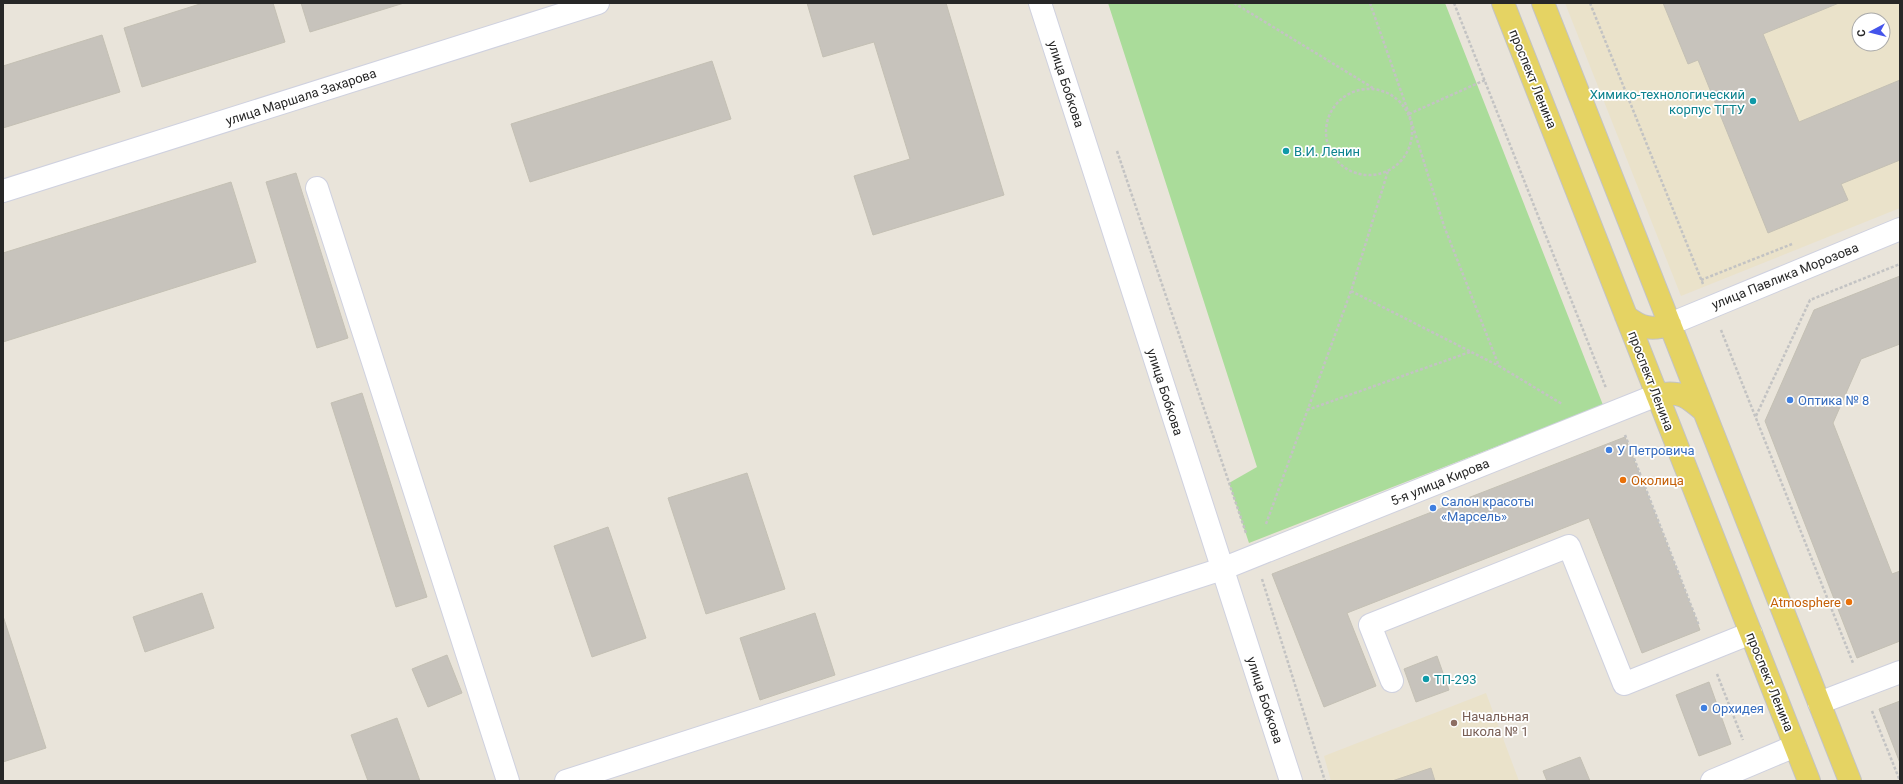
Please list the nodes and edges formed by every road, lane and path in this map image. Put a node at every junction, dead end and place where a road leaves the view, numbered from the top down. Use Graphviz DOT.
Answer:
graph roads {
  1 [pos="598,3"];
  2 [pos="1040,3"];
  3 [pos="1234,3"];
  4 [pos="1370,3"];
  5 [pos="1454,3"];
  6 [pos="1503,3"];
  7 [pos="1543,3"];
  8 [pos="1590,3"];
  9 [pos="1485,80"];
  10 [pos="1374,88"];
  11 [pos="1409,114"];
  12 [pos="1116,147"];
  13 [pos="1388,171"];
  14 [pos="317,188"];
  15 [pos="3,191"];
  16 [pos="1900,229"];
  17 [pos="1900,264"];
  18 [pos="1351,291"];
  19 [pos="1711,306"];
  20 [pos="1626,316"];
  21 [pos="1670,324"];
  22 [pos="1470,352"];
  23 [pos="1499,366"];
  24 [pos="1657,395"];
  25 [pos="1306,410"];
  26 [pos="1615,411"];
  27 [pos="1704,411"];
  28 [pos="1755,416"];
  29 [pos="1591,422"];
  30 [pos="1254,556"];
  31 [pos="1222,569"];
  32 [pos="1751,634"];
  33 [pos="1708,651"];
  34 [pos="1900,672"];
  35 [pos="1392,681"];
  36 [pos="1862,687"];
  37 [pos="1819,703"];
  38 [pos="1795,746"];
  39 [pos="1753,764"];
  40 [pos="508,781"];
  41 [pos="566,781"];
  42 [pos="1291,781"];
  43 [pos="1325,781"];
  44 [pos="1712,781"];
  45 [pos="1809,781"];
  46 [pos="1850,781"];
  47 [pos="1900,781"];
  1 -- 15 [label="street, улица Маршала Захарова"];
  2 -- 31 [label="street, улица Бобкова"];
  3 -- 10 [label="path"];
  4 -- 11 [label="path"];
  5 -- 9 [label="path"];
  6 -- 20 [label="main road, проспект Ленина"];
  7 -- 21 [label="main road"];
  8 -- 19 [label="path"];
  9 -- 11 [label="path"];
  9 -- 26 [label="path"];
  10 -- 11 [label="path"];
  10 -- 13 [label="path"];
  11 -- 13 [label="path"];
  11 -- 23 [label="path"];
  12 -- 30 [label="path"];
  13 -- 18 [label="path"];
  14 -- 40 [label="street"];
  16 -- 19 [label="street, улица Павлика Морозова"];
  17 -- 28 [label="path"];
  18 -- 22 [label="path"];
  18 -- 25 [label="path"];
  19 -- 21 [label="street, улица Павлика Морозова"];
  19 -- 28 [label="path"];
  20 -- 21 [label="main road"];
  20 -- 24 [label="main road, проспект Ленина"];
  21 -- 27 [label="main road"];
  22 -- 23 [label="path"];
  22 -- 25 [label="path"];
  23 -- 29 [label="path"];
  24 -- 26 [label="street, 5-я улица Кирова"];
  24 -- 27 [label="main road"];
  24 -- 32 [label="main road, проспект Ленина"];
  25 -- 30 [label="path"];
  26 -- 29 [label="street, 5-я улица Кирова"];
  26 -- 33 [label="path"];
  27 -- 37 [label="main road"];
  28 -- 36 [label="path"];
  29 -- 30 [label="street, 5-я улица Кирова"];
  30 -- 31 [label="street, 5-я улица Кирова"];
  30 -- 43 [label="path"];
  31 -- 41 [label="street, 5-я улица Кирова"];
  31 -- 42 [label="street, улица Бобкова"];
  32 -- 33 [label="street"];
  32 -- 38 [label="main road, проспект Ленина"];
  33 -- 35 [label="street"];
  33 -- 39 [label="path"];
  34 -- 36 [label="street"];
  36 -- 37 [label="street"];
  36 -- 47 [label="path"];
  37 -- 46 [label="main road"];
  38 -- 39 [label="street"];
  38 -- 45 [label="main road, проспект Ленина"];
  39 -- 44 [label="street"];
}
